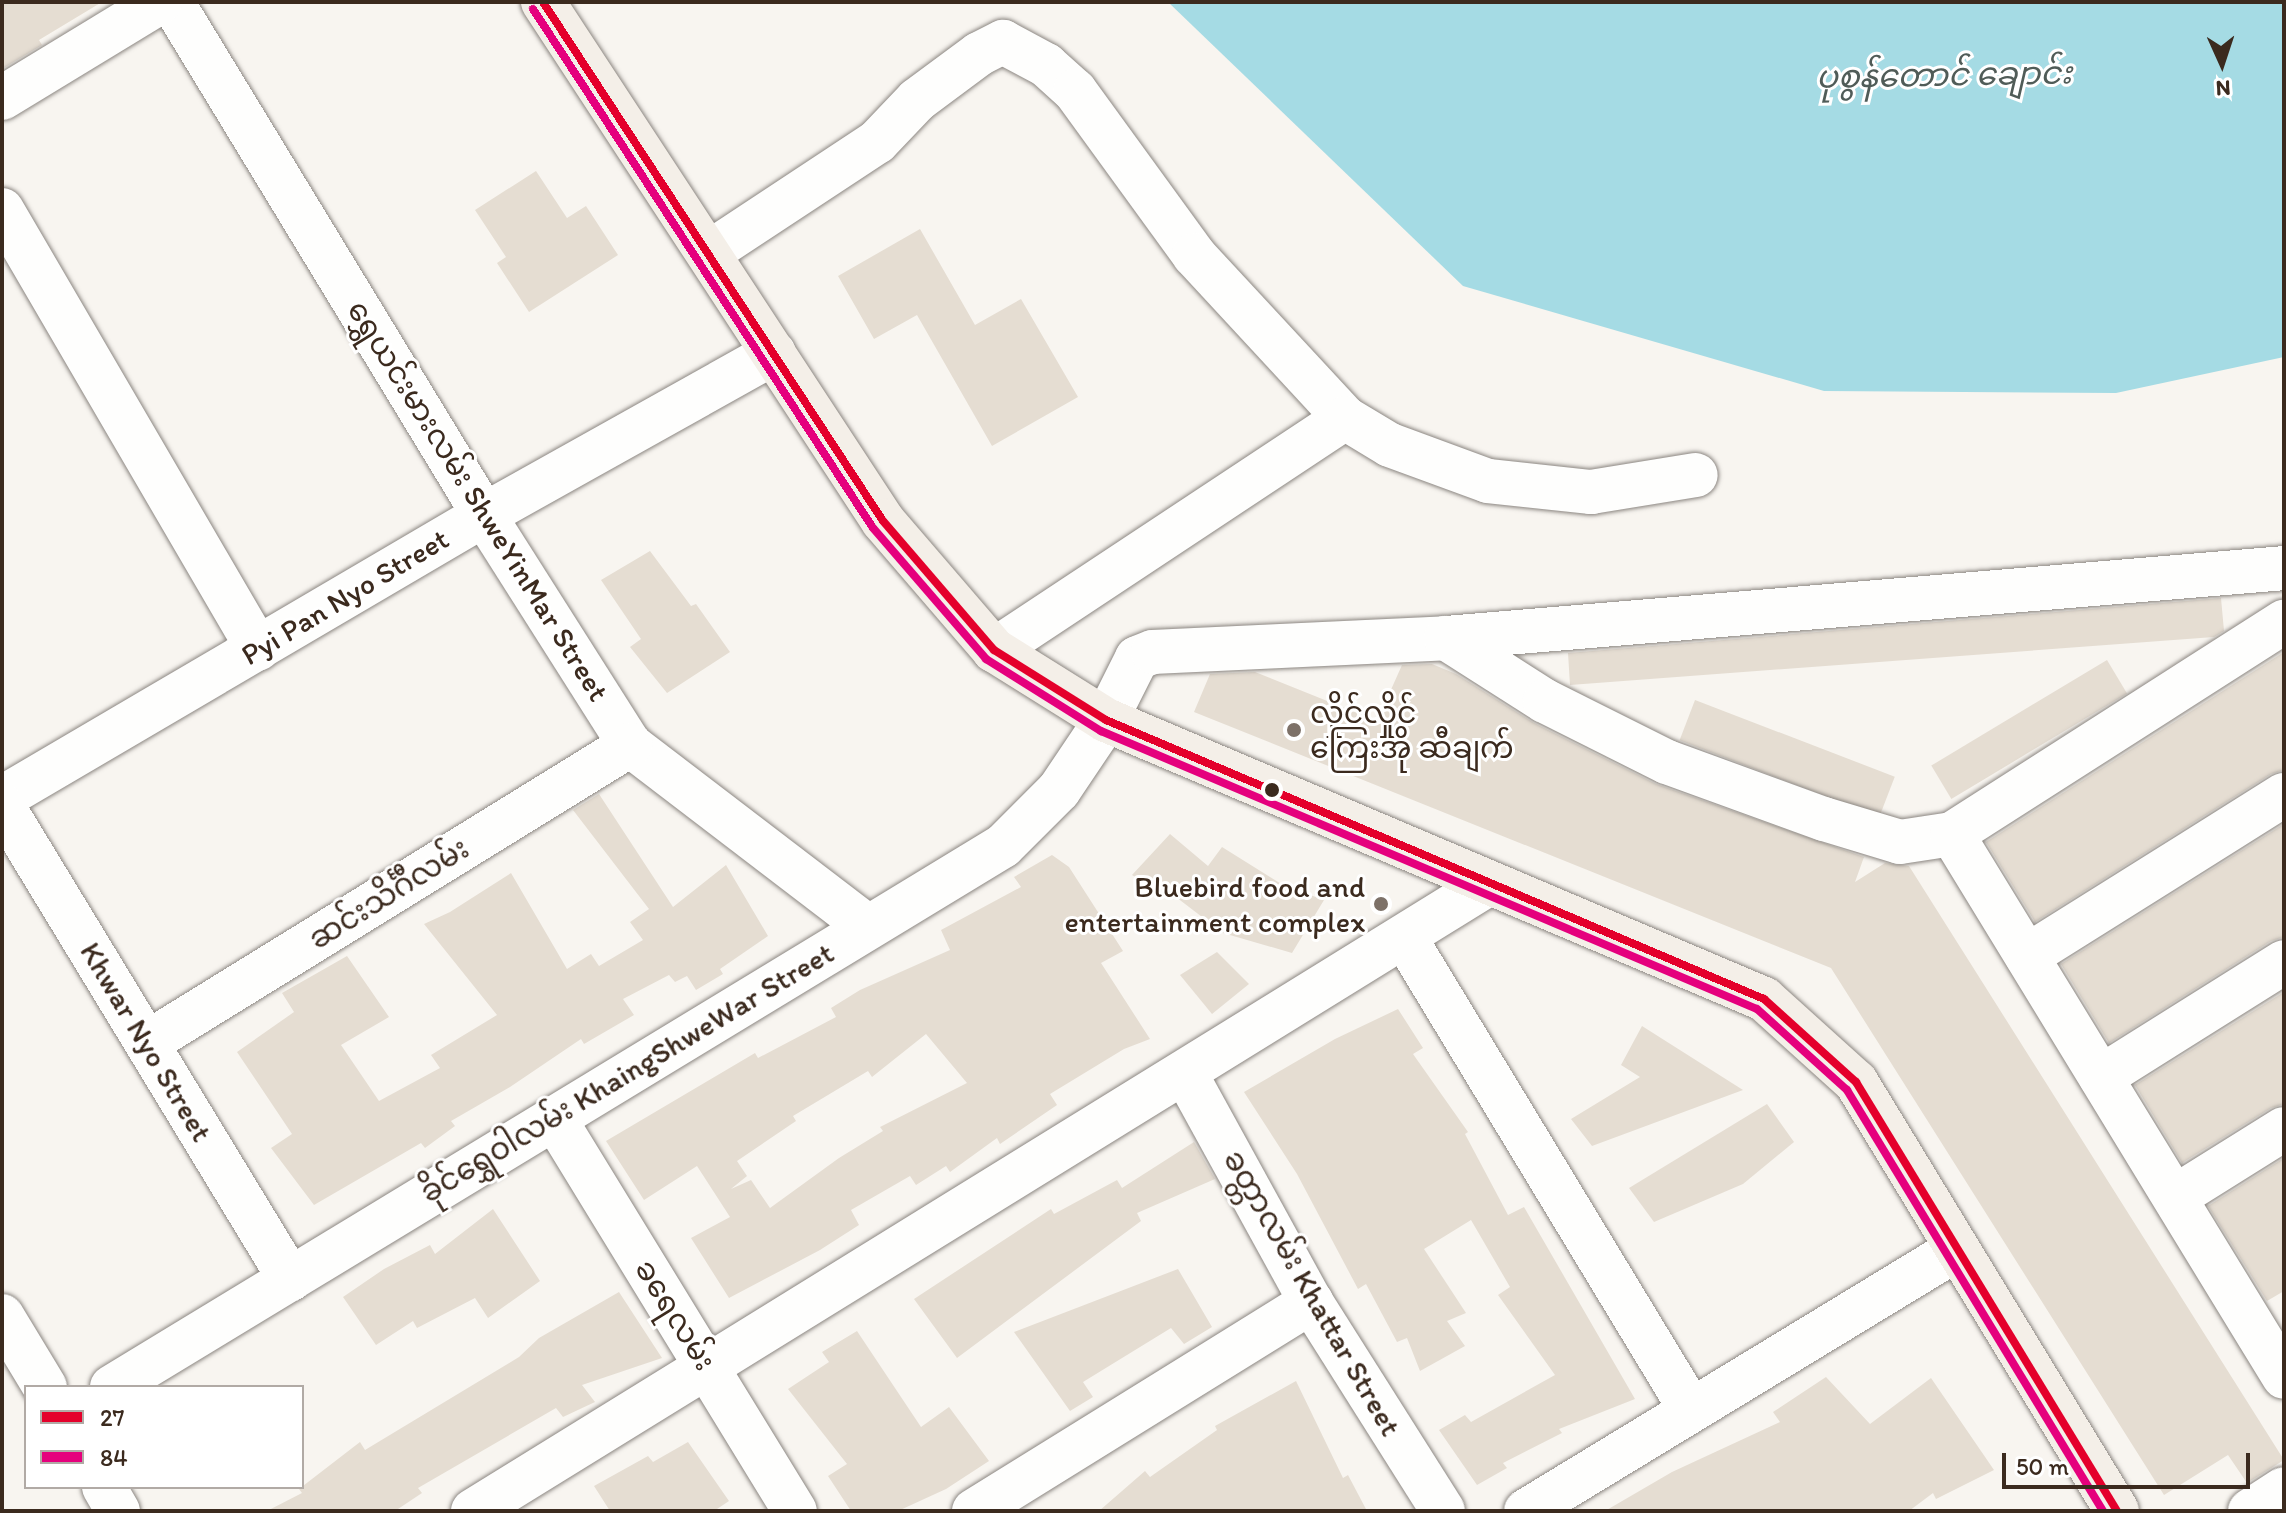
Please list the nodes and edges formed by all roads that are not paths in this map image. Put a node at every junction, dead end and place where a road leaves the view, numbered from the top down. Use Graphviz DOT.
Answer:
graph roads {
  1 [pos="160,2"];
  2 [pos="172,2"];
  3 [pos="543,2"];
  4 [pos="2,98"];
  5 [pos="2,210"];
  6 [pos="710,252"];
  7 [pos="774,353"];
  8 [pos="1345,418"];
  9 [pos="1696,475"];
  10 [pos="484,515"];
  11 [pos="2284,568"];
  12 [pos="2284,622"];
  13 [pos="1446,638"];
  14 [pos="258,649"];
  15 [pos="994,650"];
  16 [pos="1106,720"];
  17 [pos="630,745"];
  18 [pos="2284,795"];
  19 [pos="2,798"];
  20 [pos="2,805"];
  21 [pos="1952,834"];
  22 [pos="1490,883"];
  23 [pos="867,926"];
  24 [pos="1405,938"];
  25 [pos="2027,956"];
  26 [pos="2284,962"];
  27 [pos="147,1043"];
  28 [pos="1185,1073"];
  29 [pos="2101,1077"];
  30 [pos="554,1118"];
  31 [pos="2284,1129"];
  32 [pos="2175,1197"];
  33 [pos="1957,1249"];
  34 [pos="290,1279"];
  35 [pos="1311,1302"];
  36 [pos="2,1316"];
  37 [pos="2271,1324"];
  38 [pos="707,1367"];
  39 [pos="2284,1377"];
  40 [pos="44,1385"];
  41 [pos="115,1385"];
  42 [pos="1691,1410"];
  43 [pos="105,1489"];
  44 [pos="2284,1489"];
  45 [pos="2108,1508"];
  46 [pos="118,1511"];
  47 [pos="473,1511"];
  48 [pos="795,1511"];
  49 [pos="974,1511"];
  50 [pos="1443,1511"];
  51 [pos="1526,1511"];
  52 [pos="2250,1511"];
  1 -- 4 [label="street"];
  2 -- 10 [label="street, ရွှေယင်းမားလမ်း ShweYinMar Street"];
  3 -- 6 [label="main road"];
  5 -- 14 [label="street"];
  6 -- 7 [label="main road"];
  6 -- 8 [label="street"];
  7 -- 10 [label="street, Pyi Pan Nyo Street"];
  7 -- 15 [label="main road"];
  8 -- 9 [label="street"];
  8 -- 15 [label="street"];
  10 -- 14 [label="street, Pyi Pan Nyo Street"];
  10 -- 17 [label="street, ရွှေယင်းမားလမ်း ShweYinMar Street"];
  11 -- 13 [label="street, ခိုင်ရွှေဝါလမ်း KhaingShweWar Street"];
  12 -- 21 [label="street"];
  13 -- 16 [label="street, ခိုင်ရွှေဝါလမ်း KhaingShweWar Street"];
  13 -- 21 [label="street"];
  14 -- 19 [label="street, Pyi Pan Nyo Street"];
  15 -- 16 [label="main road"];
  16 -- 22 [label="main road"];
  16 -- 23 [label="street, ခိုင်ရွှေဝါလမ်း KhaingShweWar Street"];
  17 -- 23 [label="street, ရွှေယင်းမားလမ်း ShweYinMar Street"];
  17 -- 27 [label="street, ဆင်းသိင်္ဂီလမ်း"];
  18 -- 25 [label="street"];
  20 -- 27 [label="street, Khwar Nyo Street"];
  21 -- 25 [label="street"];
  22 -- 24 [label="street"];
  22 -- 33 [label="main road"];
  23 -- 30 [label="street, ခိုင်ရွှေဝါလမ်း KhaingShweWar Street"];
  24 -- 28 [label="street"];
  24 -- 42 [label="street"];
  25 -- 29 [label="street"];
  26 -- 29 [label="street"];
  27 -- 34 [label="street, Khwar Nyo Street"];
  28 -- 35 [label="street, ခတ္တာလမ်း Khattar Street"];
  28 -- 38 [label="street"];
  29 -- 32 [label="street"];
  30 -- 34 [label="street, ခိုင်ရွှေဝါလမ်း KhaingShweWar Street"];
  30 -- 38 [label="street, ခရေလမ်း"];
  31 -- 32 [label="street"];
  32 -- 37 [label="street"];
  33 -- 42 [label="street"];
  33 -- 45 [label="main road"];
  34 -- 41 [label="street, ခိုင်ရွှေဝါလမ်း KhaingShweWar Street"];
  35 -- 49 [label="street"];
  35 -- 50 [label="street, ခတ္တာလမ်း Khattar Street"];
  36 -- 40 [label="street"];
  37 -- 39 [label="street"];
  38 -- 47 [label="street"];
  38 -- 48 [label="street, ခရေလမ်း"];
  42 -- 51 [label="street"];
  43 -- 46 [label="street"];
  44 -- 52 [label="street"];
}
